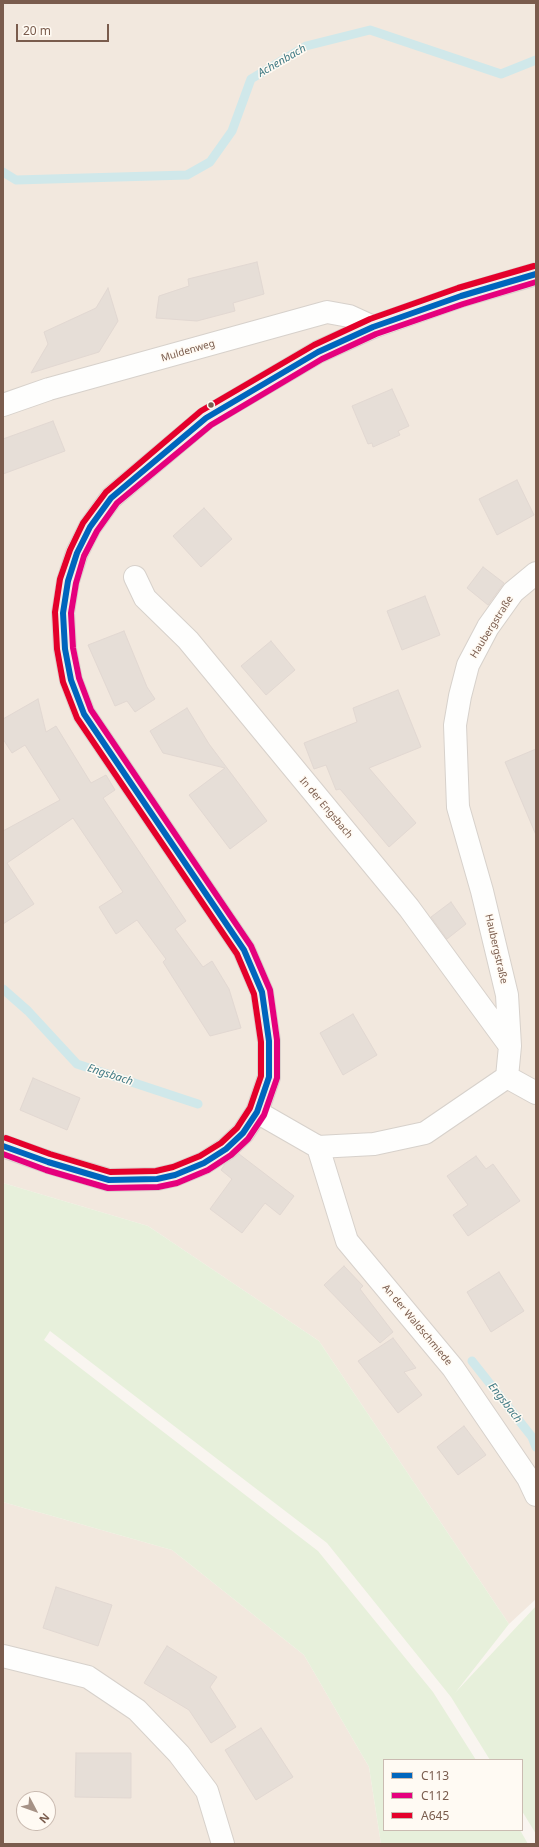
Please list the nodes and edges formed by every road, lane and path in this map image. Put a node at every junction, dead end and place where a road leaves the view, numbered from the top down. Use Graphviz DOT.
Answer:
graph roads {
  1 [pos="536,274"];
  2 [pos="373,327"];
  3 [pos="3,405"];
  4 [pos="536,573"];
  5 [pos="135,577"];
  6 [pos="510,1046"];
  7 [pos="507,1077"];
  8 [pos="536,1094"];
  9 [pos="257,1112"];
  10 [pos="3,1146"];
  11 [pos="318,1147"];
  12 [pos="536,1495"];
  13 [pos="3,1656"];
  14 [pos="223,1844"];
  1 -- 2 [label="main road"];
  2 -- 3 [label="street, Muldenweg"];
  2 -- 9 [label="main road"];
  4 -- 6 [label="street, Haubergstraße"];
  5 -- 6 [label="street, In der Engsbach"];
  6 -- 7 [label="street, Haubergstraße"];
  7 -- 8 [label="street"];
  7 -- 11 [label="street"];
  9 -- 10 [label="main road"];
  9 -- 11 [label="street"];
  11 -- 12 [label="street, An der Waldschmiede"];
  13 -- 14 [label="street"];
}
